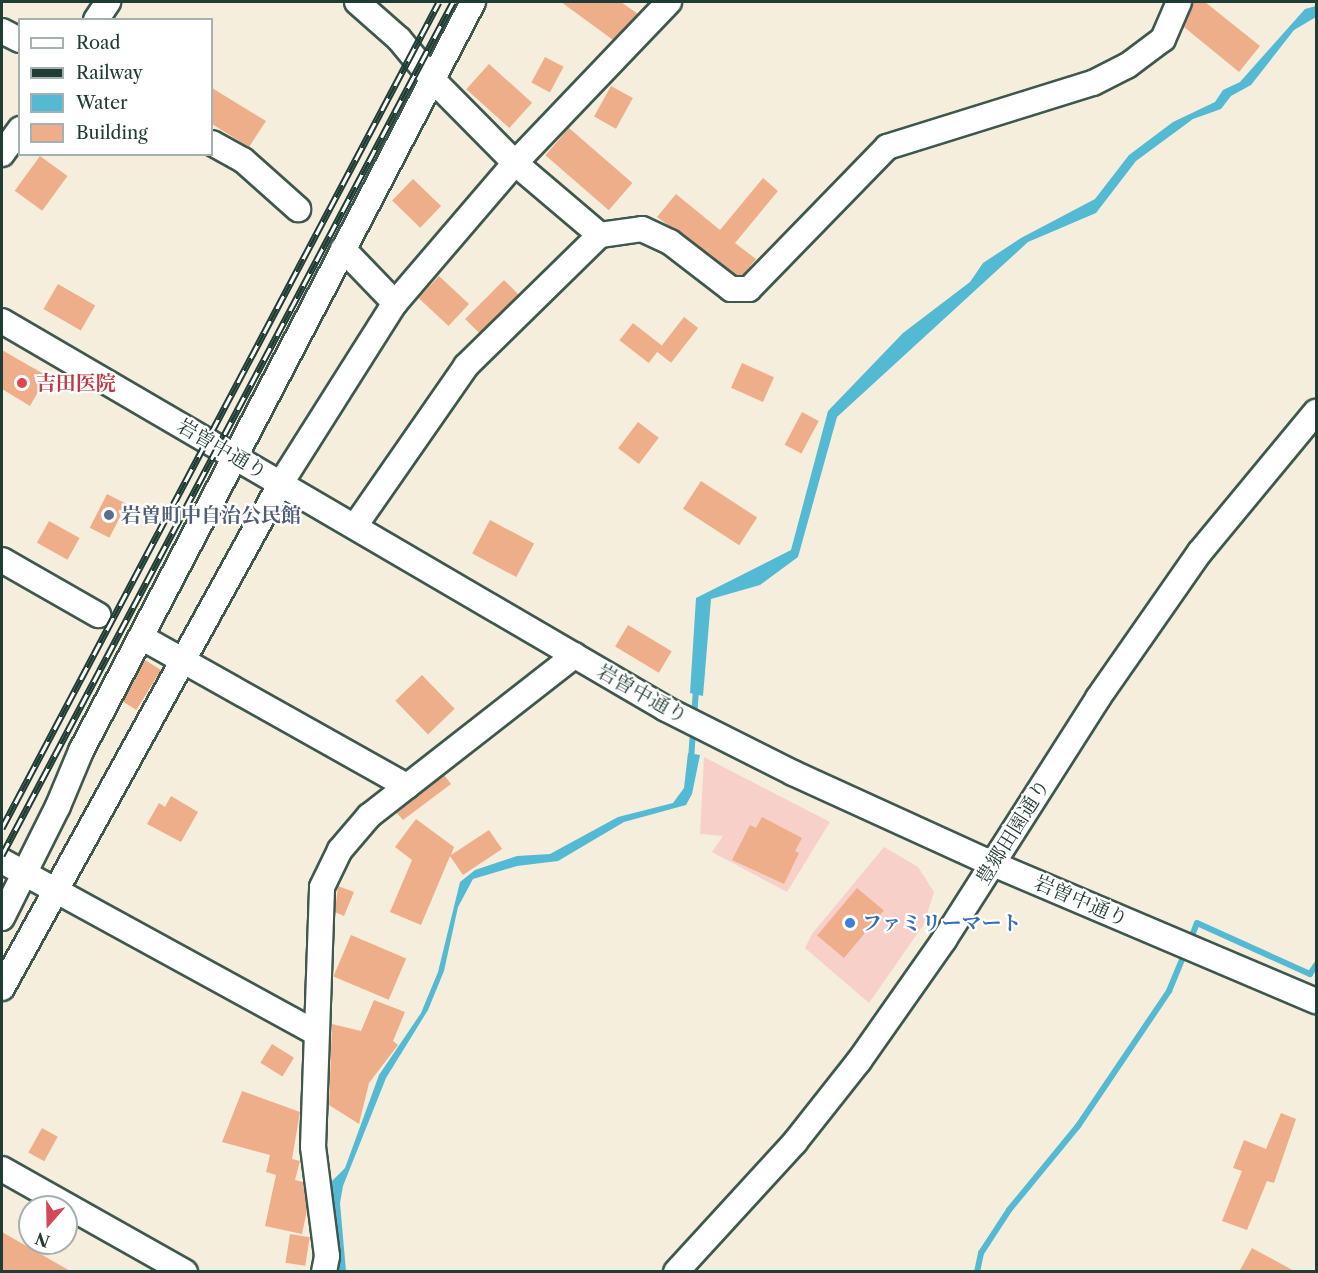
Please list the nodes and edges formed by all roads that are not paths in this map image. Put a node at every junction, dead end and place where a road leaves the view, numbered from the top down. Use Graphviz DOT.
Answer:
graph roads {
  1 [pos="108,2"];
  2 [pos="357,2"];
  3 [pos="473,2"];
  4 [pos="669,2"];
  5 [pos="1179,2"];
  6 [pos="97,18"];
  7 [pos="2,31"];
  8 [pos="18,39"];
  9 [pos="433,80"];
  10 [pos="18,132"];
  11 [pos="213,144"];
  12 [pos="2,154"];
  13 [pos="515,163"];
  14 [pos="298,209"];
  15 [pos="600,235"];
  16 [pos="343,249"];
  17 [pos="395,303"];
  18 [pos="2,321"];
  19 [pos="1317,412"];
  20 [pos="236,456"];
  21 [pos="280,483"];
  22 [pos="355,526"];
  23 [pos="2,560"];
  24 [pos="98,615"];
  25 [pos="141,637"];
  26 [pos="575,656"];
  27 [pos="183,660"];
  28 [pos="407,786"];
  29 [pos="2,861"];
  30 [pos="993,864"];
  31 [pos="26,874"];
  32 [pos="55,891"];
  33 [pos="2,918"];
  34 [pos="2,988"];
  35 [pos="1317,1000"];
  36 [pos="314,1032"];
  37 [pos="2,1169"];
  38 [pos="185,1272"];
  39 [pos="324,1272"];
  40 [pos="676,1272"];
  1 -- 6 [label="street"];
  2 -- 9 [label="street"];
  3 -- 9 [label="street"];
  4 -- 13 [label="street"];
  5 -- 15 [label="street"];
  7 -- 8 [label="street"];
  9 -- 13 [label="street"];
  9 -- 16 [label="street"];
  10 -- 12 [label="street"];
  11 -- 14 [label="street"];
  13 -- 15 [label="street"];
  13 -- 17 [label="street"];
  15 -- 22 [label="street"];
  16 -- 17 [label="street"];
  16 -- 20 [label="street"];
  17 -- 21 [label="street"];
  18 -- 20 [label="street, 岩曽中通り"];
  19 -- 30 [label="street, 豊郷田園通り"];
  20 -- 21 [label="street, 岩曽中通り"];
  20 -- 25 [label="street"];
  21 -- 22 [label="street, 岩曽中通り"];
  21 -- 27 [label="street"];
  22 -- 26 [label="street, 岩曽中通り"];
  23 -- 24 [label="street"];
  25 -- 27 [label="street"];
  25 -- 31 [label="street"];
  26 -- 28 [label="street"];
  26 -- 30 [label="street, 岩曽中通り"];
  27 -- 28 [label="street"];
  27 -- 32 [label="street"];
  28 -- 36 [label="street"];
  29 -- 31 [label="street"];
  30 -- 35 [label="street, 岩曽中通り"];
  30 -- 40 [label="street, 豊郷田園通り"];
  31 -- 32 [label="street"];
  31 -- 33 [label="street"];
  32 -- 34 [label="street"];
  32 -- 36 [label="street"];
  36 -- 39 [label="street"];
  37 -- 38 [label="street"];
}
